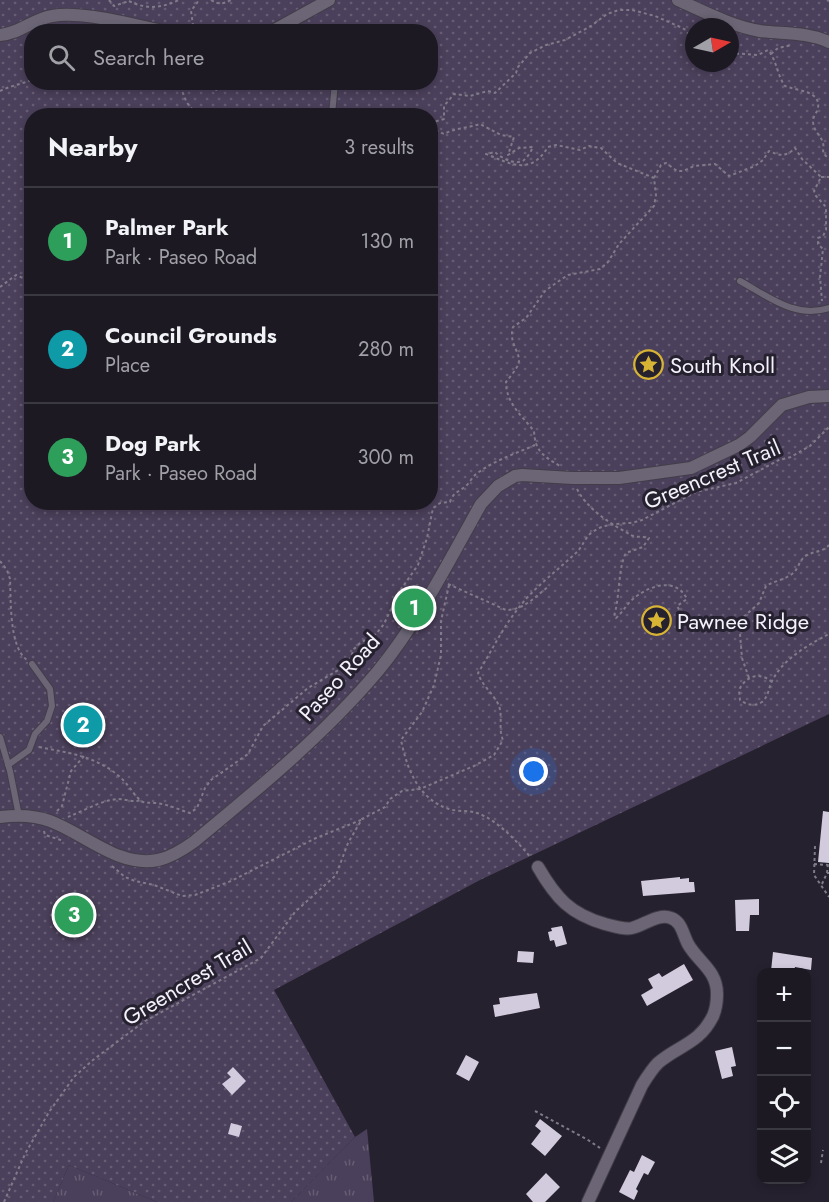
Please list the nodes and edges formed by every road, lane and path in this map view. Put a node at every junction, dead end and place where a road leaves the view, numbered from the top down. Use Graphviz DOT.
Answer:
graph roads {
  1 [pos="109,0"];
  2 [pos="129,0"];
  3 [pos="179,0"];
  4 [pos="199,0"];
  5 [pos="211,0"];
  6 [pos="231,0"];
  7 [pos="329,0"];
  8 [pos="678,0"];
  9 [pos="32,24"];
  10 [pos="126,24"];
  11 [pos="194,24"];
  12 [pos="286,24"];
  13 [pos="24,28"];
  14 [pos="685,30"];
  15 [pos="0,35"];
  16 [pos="828,40"];
  17 [pos="739,53"];
  18 [pos="24,83"];
  19 [pos="180,90"];
  20 [pos="334,90"];
  21 [pos="0,91"];
  22 [pos="191,108"];
  23 [pos="333,108"];
  24 [pos="438,121"];
  25 [pos="438,132"];
  26 [pos="829,159"];
  27 [pos="821,177"];
  28 [pos="829,177"];
  29 [pos="654,178"];
  30 [pos="24,277"];
  31 [pos="740,281"];
  32 [pos="0,287"];
  33 [pos="827,309"];
  34 [pos="829,396"];
  35 [pos="531,427"];
  36 [pos="829,427"];
  37 [pos="535,445"];
  38 [pos="438,504"];
  39 [pos="433,510"];
  40 [pos="612,524"];
  41 [pos="829,545"];
  42 [pos="0,561"];
  43 [pos="443,582"];
  44 [pos="549,586"];
  45 [pos="517,609"];
  46 [pos="739,621"];
  47 [pos="829,634"];
  48 [pos="32,664"];
  49 [pos="749,678"];
  50 [pos="772,682"];
  51 [pos="0,737"];
  52 [pos="32,746"];
  53 [pos="84,756"];
  54 [pos="8,765"];
  55 [pos="420,789"];
  56 [pos="141,801"];
  57 [pos="19,816"];
  58 [pos="0,817"];
  59 [pos="362,819"];
  60 [pos="56,824"];
  61 [pos="815,846"];
  62 [pos="110,864"];
  63 [pos="814,864"];
  64 [pos="828,864"];
  65 [pos="538,867"];
  66 [pos="828,873"];
  67 [pos="821,886"];
  68 [pos="829,896"];
  69 [pos="535,1111"];
  70 [pos="600,1149"];
  71 [pos="823,1150"];
  72 [pos="821,1163"];
  73 [pos="4,1202"];
  74 [pos="588,1202"];
  1 -- 2 [label="path"];
  2 -- 3 [label="path"];
  4 -- 11 [label="path"];
  5 -- 6 [label="path"];
  7 -- 12 [label="street"];
  8 -- 16 [label="street"];
  9 -- 10 [label="street"];
  13 -- 15 [label="street"];
  14 -- 24 [label="path"];
  17 -- 26 [label="path"];
  18 -- 21 [label="path"];
  19 -- 22 [label="path"];
  20 -- 23 [label="lane"];
  25 -- 29 [label="path"];
  27 -- 28 [label="path"];
  27 -- 29 [label="path"];
  27 -- 33 [label="path"];
  29 -- 35 [label="path"];
  30 -- 32 [label="path"];
  31 -- 33 [label="lane"];
  34 -- 43 [label="street, Paseo Road"];
  36 -- 40 [label="path, Greencrest Trail"];
  37 -- 38 [label="path"];
  39 -- 56 [label="path"];
  40 -- 45 [label="path, Greencrest Trail"];
  40 -- 46 [label="path"];
  41 -- 46 [label="path"];
  42 -- 48 [label="path"];
  43 -- 45 [label="path"];
  43 -- 55 [label="path"];
  43 -- 60 [label="street, Paseo Road"];
  44 -- 45 [label="path"];
  45 -- 55 [label="path, Greencrest Trail"];
  46 -- 49 [label="path"];
  47 -- 50 [label="path"];
  48 -- 52 [label="lane"];
  49 -- 50 [label="path"];
  49 -- 50 [label="path"];
  51 -- 54 [label="lane"];
  52 -- 53 [label="path"];
  52 -- 54 [label="lane"];
  53 -- 56 [label="path"];
  53 -- 60 [label="path"];
  54 -- 57 [label="lane"];
  55 -- 59 [label="path, Greencrest Trail"];
  55 -- 65 [label="path"];
  56 -- 60 [label="path"];
  57 -- 58 [label="street, Paseo Road"];
  57 -- 60 [label="street, Paseo Road"];
  59 -- 62 [label="path"];
  59 -- 73 [label="path, Greencrest Trail"];
  61 -- 63 [label="path"];
  63 -- 64 [label="path"];
  63 -- 67 [label="path"];
  64 -- 66 [label="path"];
  65 -- 74 [label="street"];
  66 -- 67 [label="path"];
  67 -- 68 [label="path"];
  69 -- 70 [label="path"];
  71 -- 72 [label="path"];
}
